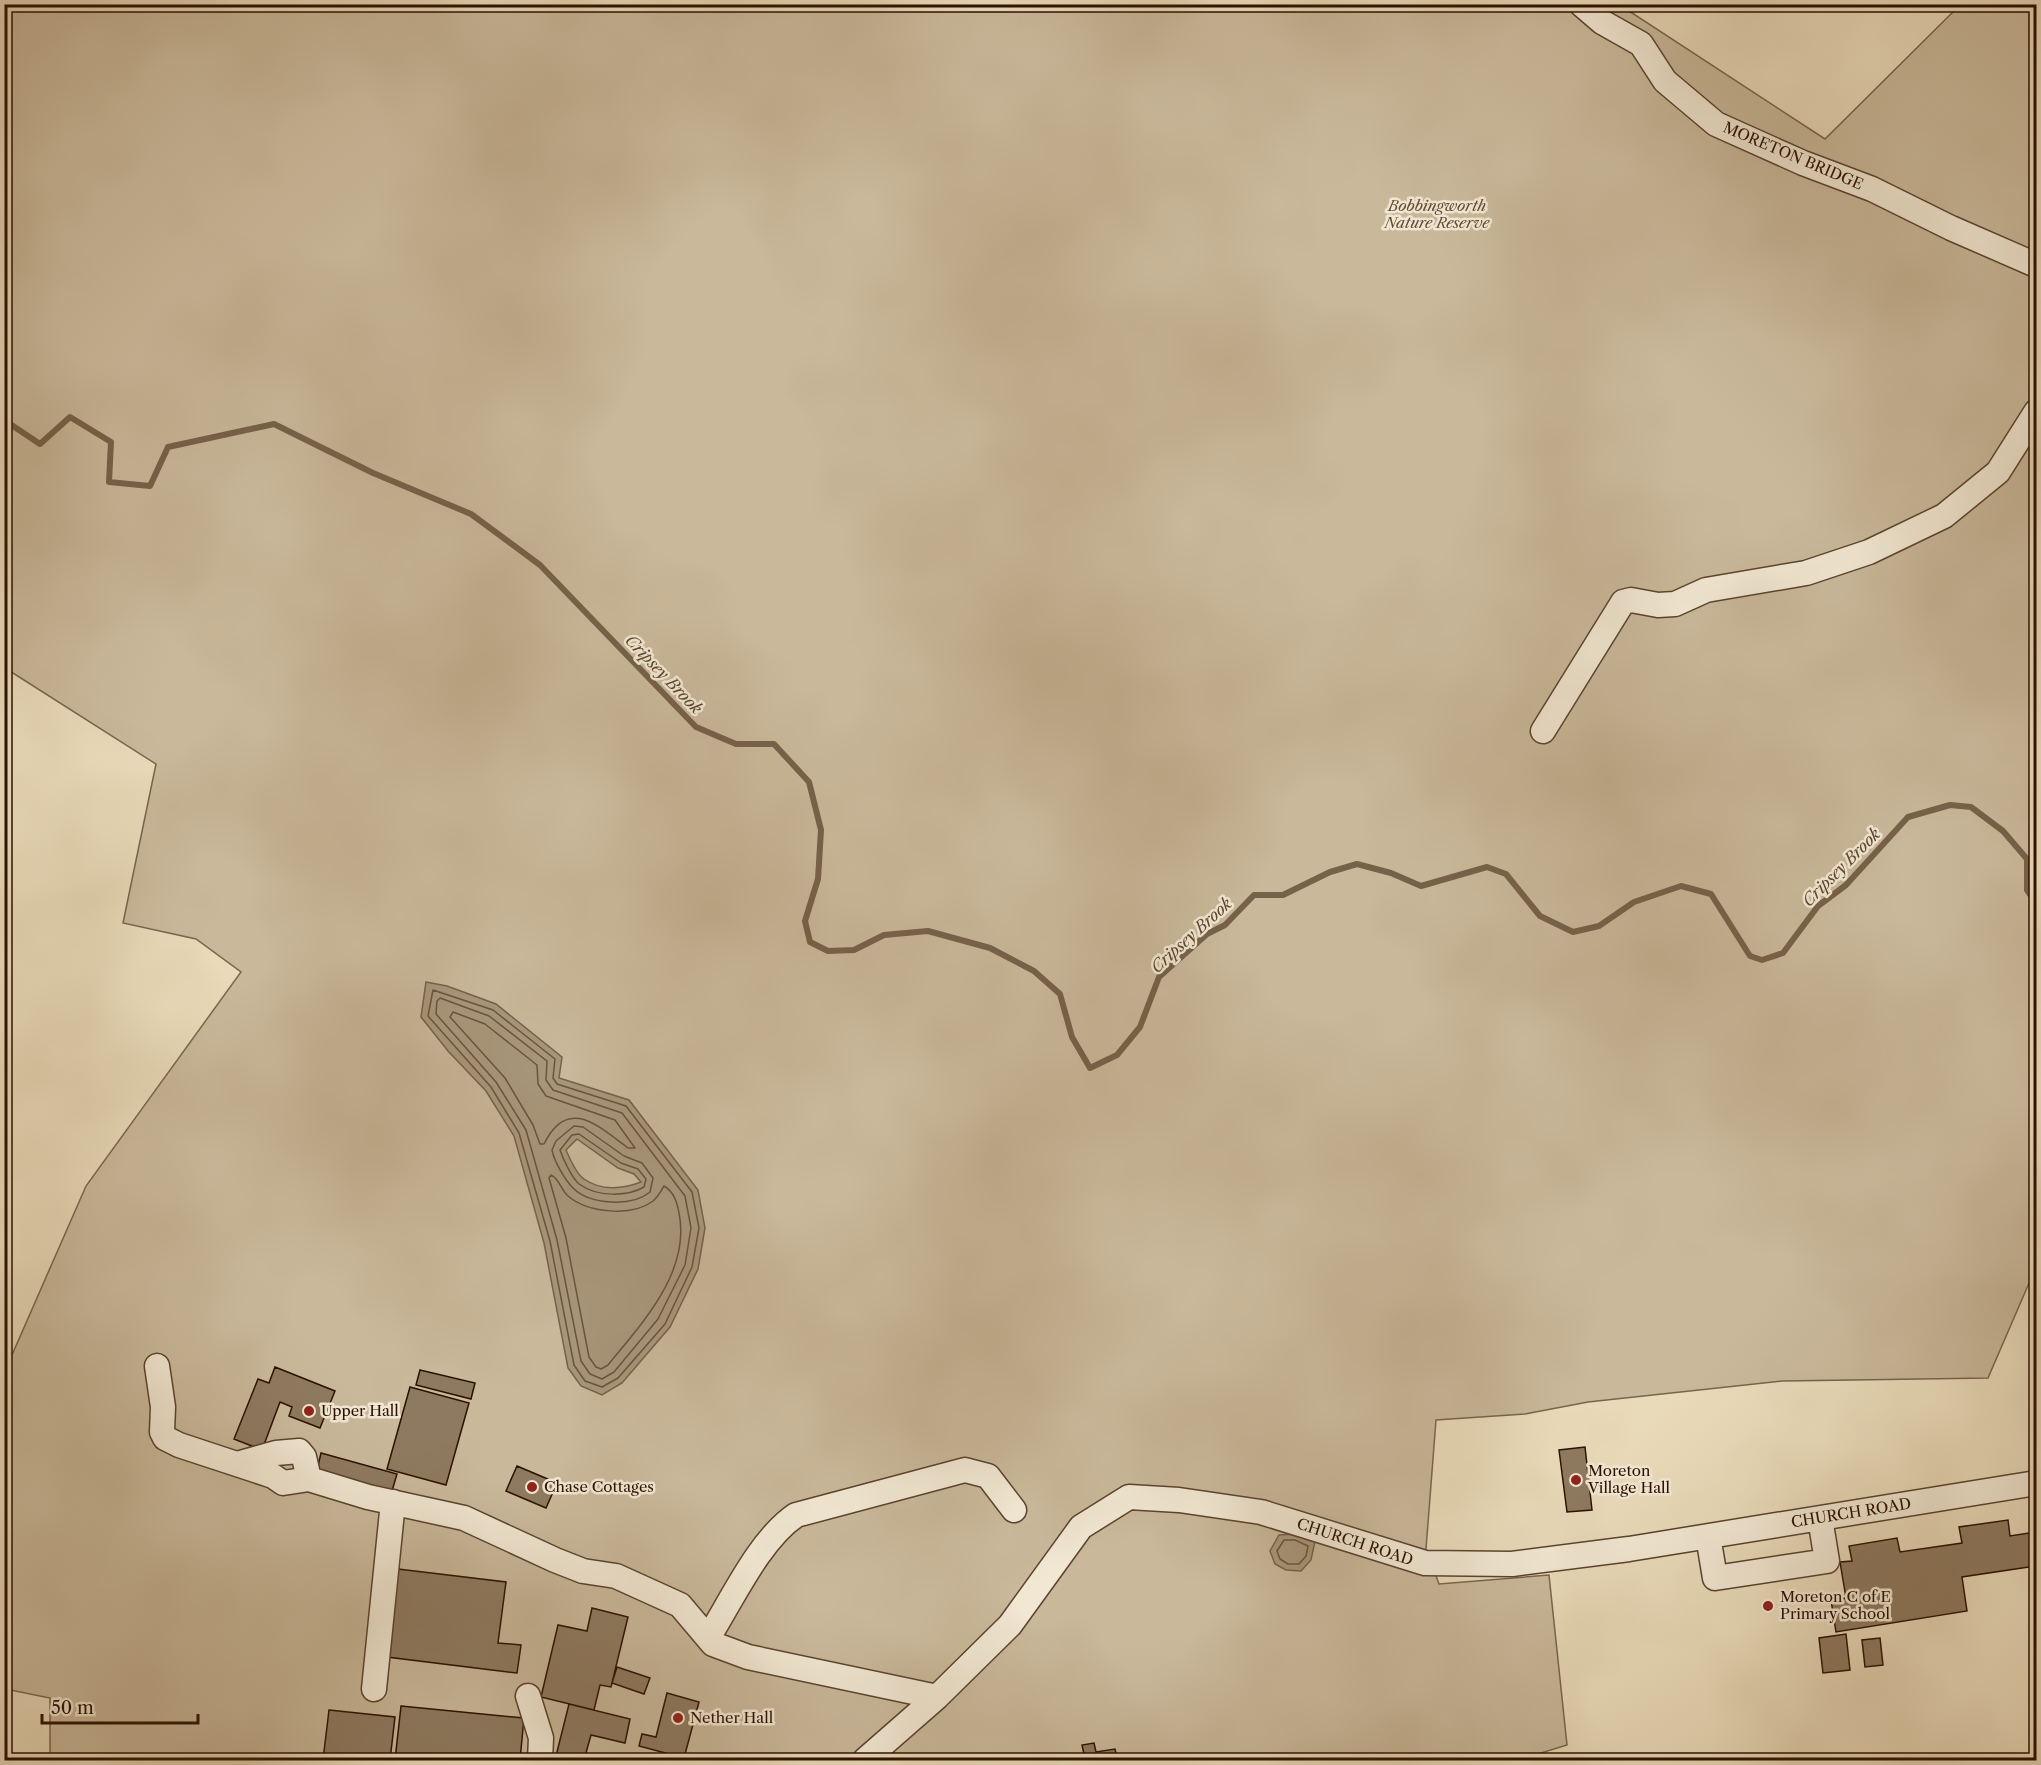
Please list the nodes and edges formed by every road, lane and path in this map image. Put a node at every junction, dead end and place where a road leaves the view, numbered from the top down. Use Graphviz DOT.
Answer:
graph roads {
  1 [pos="1581,4"];
  2 [pos="2037,265"];
  3 [pos="2037,412"];
  4 [pos="1543,731"];
  5 [pos="157,1366"];
  6 [pos="237,1464"];
  7 [pos="309,1479"];
  8 [pos="2037,1483"];
  9 [pos="393,1502"];
  10 [pos="1014,1510"];
  11 [pos="1821,1518"];
  12 [pos="1708,1536"];
  13 [pos="708,1638"];
  14 [pos="375,1689"];
  15 [pos="528,1696"];
  16 [pos="937,1697"];
  17 [pos="540,1761"];
  18 [pos="865,1761"];
  1 -- 2 [label="street, MORETON BRIDGE"];
  3 -- 4 [label="street"];
  5 -- 6 [label="street"];
  6 -- 7 [label="street"];
  6 -- 7 [label="street"];
  7 -- 9 [label="street"];
  8 -- 11 [label="street, CHURCH ROAD"];
  9 -- 13 [label="street"];
  9 -- 14 [label="street"];
  10 -- 13 [label="street"];
  11 -- 12 [label="street, CHURCH ROAD"];
  11 -- 12 [label="street"];
  12 -- 16 [label="street, CHURCH ROAD"];
  13 -- 16 [label="street"];
  15 -- 17 [label="street"];
  16 -- 18 [label="street, CHURCH ROAD"];
}
